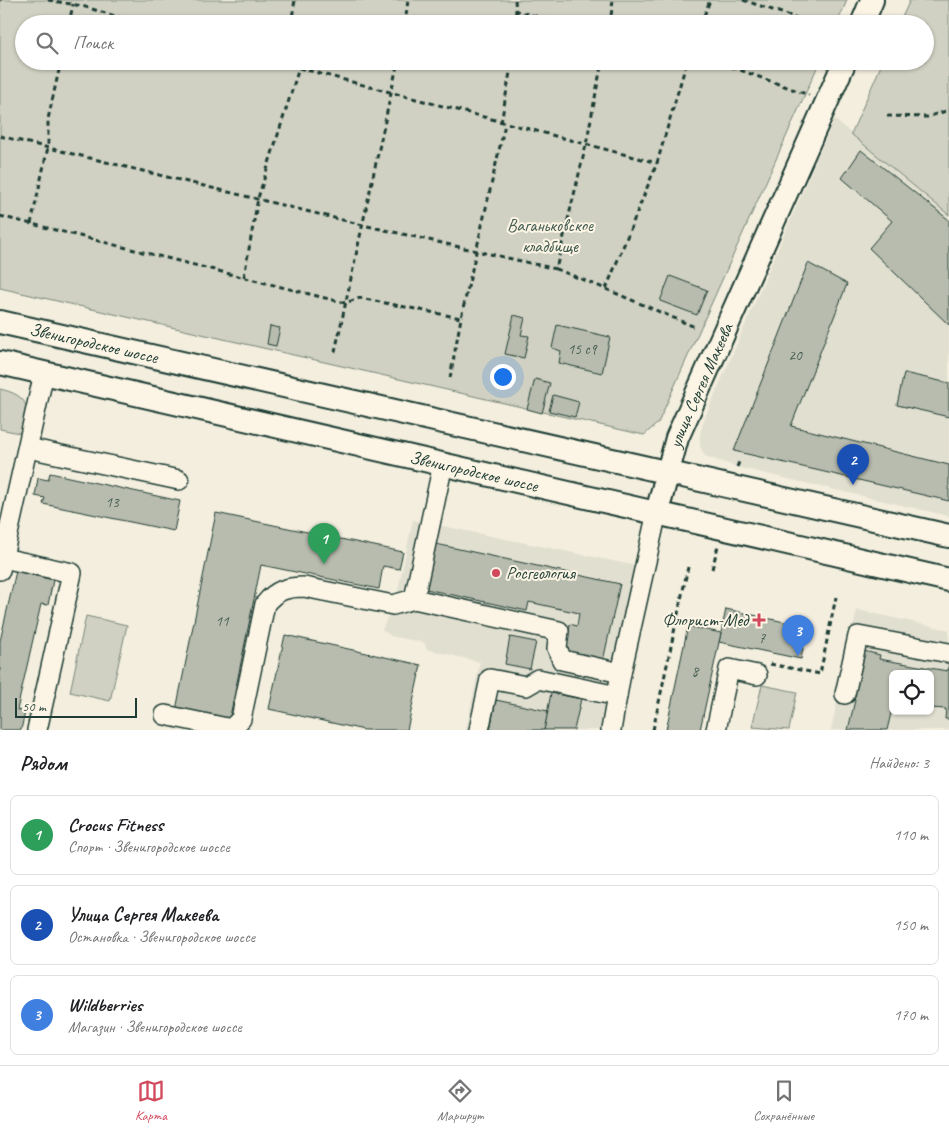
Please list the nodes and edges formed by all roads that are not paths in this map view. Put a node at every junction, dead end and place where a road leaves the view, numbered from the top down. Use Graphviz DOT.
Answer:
graph roads {
  1 [pos="872,0"];
  2 [pos="866,15"];
  3 [pos="841,70"];
  4 [pos="0,322"];
  5 [pos="0,363"];
  6 [pos="44,373"];
  7 [pos="28,448"];
  8 [pos="443,464"];
  9 [pos="666,472"];
  10 [pos="179,480"];
  11 [pos="7,506"];
  12 [pos="657,512"];
  13 [pos="949,536"];
  14 [pos="1,564"];
  15 [pos="949,580"];
  16 [pos="414,600"];
  17 [pos="949,654"];
  18 [pos="621,674"];
  19 [pos="757,675"];
  20 [pos="845,694"];
  21 [pos="617,696"];
  22 [pos="165,715"];
  23 [pos="37,730"];
  24 [pos="479,730"];
  25 [pos="611,730"];
  26 [pos="716,730"];
  1 -- 2 [label="main road"];
  3 -- 9 [label="main road, улица Сергея Макеева"];
  4 -- 9 [label="main road, Звенигородское шоссе"];
  5 -- 6 [label="main road, Звенигородское шоссе"];
  6 -- 7 [label="street"];
  6 -- 8 [label="main road, Звенигородское шоссе"];
  7 -- 10 [label="street"];
  7 -- 11 [label="street"];
  8 -- 12 [label="main road, Звенигородское шоссе"];
  8 -- 16 [label="street"];
  9 -- 12 [label="main road, улица Сергея Макеева"];
  9 -- 13 [label="main road, Звенигородское шоссе"];
  11 -- 14 [label="street"];
  12 -- 15 [label="main road, Звенигородское шоссе"];
  12 -- 18 [label="street, улица Сергея Макеева"];
  14 -- 23 [label="street"];
  16 -- 18 [label="street"];
  16 -- 22 [label="street"];
  17 -- 20 [label="street"];
  18 -- 21 [label="street, улица Сергея Макеева"];
  19 -- 26 [label="street"];
  21 -- 24 [label="street"];
  21 -- 25 [label="street, улица Сергея Макеева"];
}
